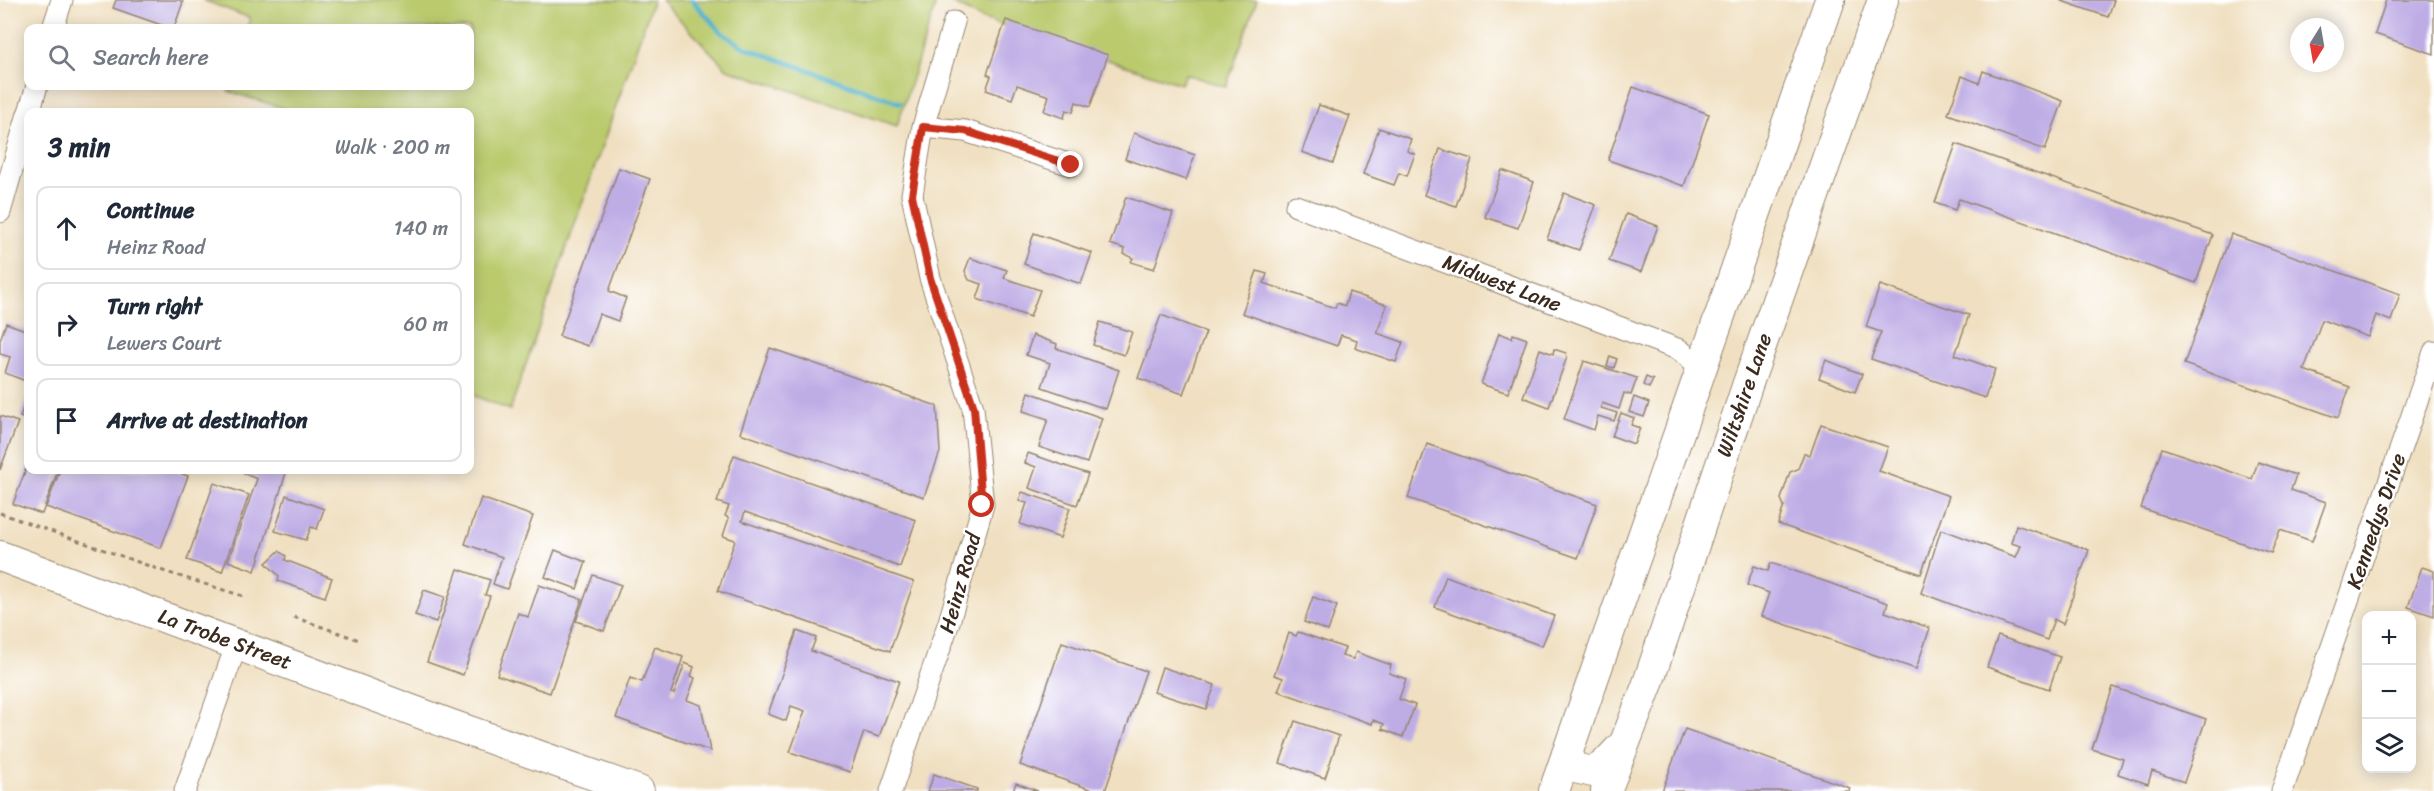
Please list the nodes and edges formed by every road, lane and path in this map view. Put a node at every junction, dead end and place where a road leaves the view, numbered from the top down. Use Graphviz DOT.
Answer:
graph roads {
  1 [pos="62,0"];
  2 [pos="1830,0"];
  3 [pos="1883,0"];
  4 [pos="954,22"];
  5 [pos="54,24"];
  6 [pos="36,90"];
  7 [pos="30,108"];
  8 [pos="923,127"];
  9 [pos="24,130"];
  10 [pos="1071,165"];
  11 [pos="1296,206"];
  12 [pos="0,212"];
  13 [pos="2434,352"];
  14 [pos="1702,370"];
  15 [pos="1747,386"];
  16 [pos="0,513"];
  17 [pos="0,556"];
  18 [pos="0,576"];
  19 [pos="243,596"];
  20 [pos="294,617"];
  21 [pos="358,640"];
  22 [pos="234,651"];
  23 [pos="1625,742"];
  24 [pos="1567,754"];
  25 [pos="185,791"];
  26 [pos="639,791"];
  27 [pos="891,791"];
  28 [pos="1554,791"];
  29 [pos="1606,791"];
  30 [pos="2282,791"];
  1 -- 5 [label="street"];
  2 -- 14 [label="main road"];
  3 -- 15 [label="main road, Wiltshire Lane"];
  4 -- 8 [label="street, Heinz Road"];
  6 -- 7 [label="street"];
  8 -- 10 [label="street"];
  8 -- 27 [label="street, Heinz Road"];
  9 -- 12 [label="street"];
  11 -- 14 [label="street, Midwest Lane"];
  13 -- 30 [label="street, Kennedys Drive"];
  14 -- 15 [label="main road"];
  14 -- 24 [label="main road"];
  15 -- 23 [label="main road, Wiltshire Lane"];
  16 -- 19 [label="path"];
  17 -- 22 [label="main road, La Trobe Street"];
  18 -- 22 [label="main road, La Trobe Street"];
  20 -- 21 [label="path"];
  22 -- 25 [label="street"];
  22 -- 26 [label="main road, La Trobe Street"];
  23 -- 24 [label="main road"];
  23 -- 29 [label="main road, Wiltshire Lane"];
  24 -- 28 [label="main road"];
}
